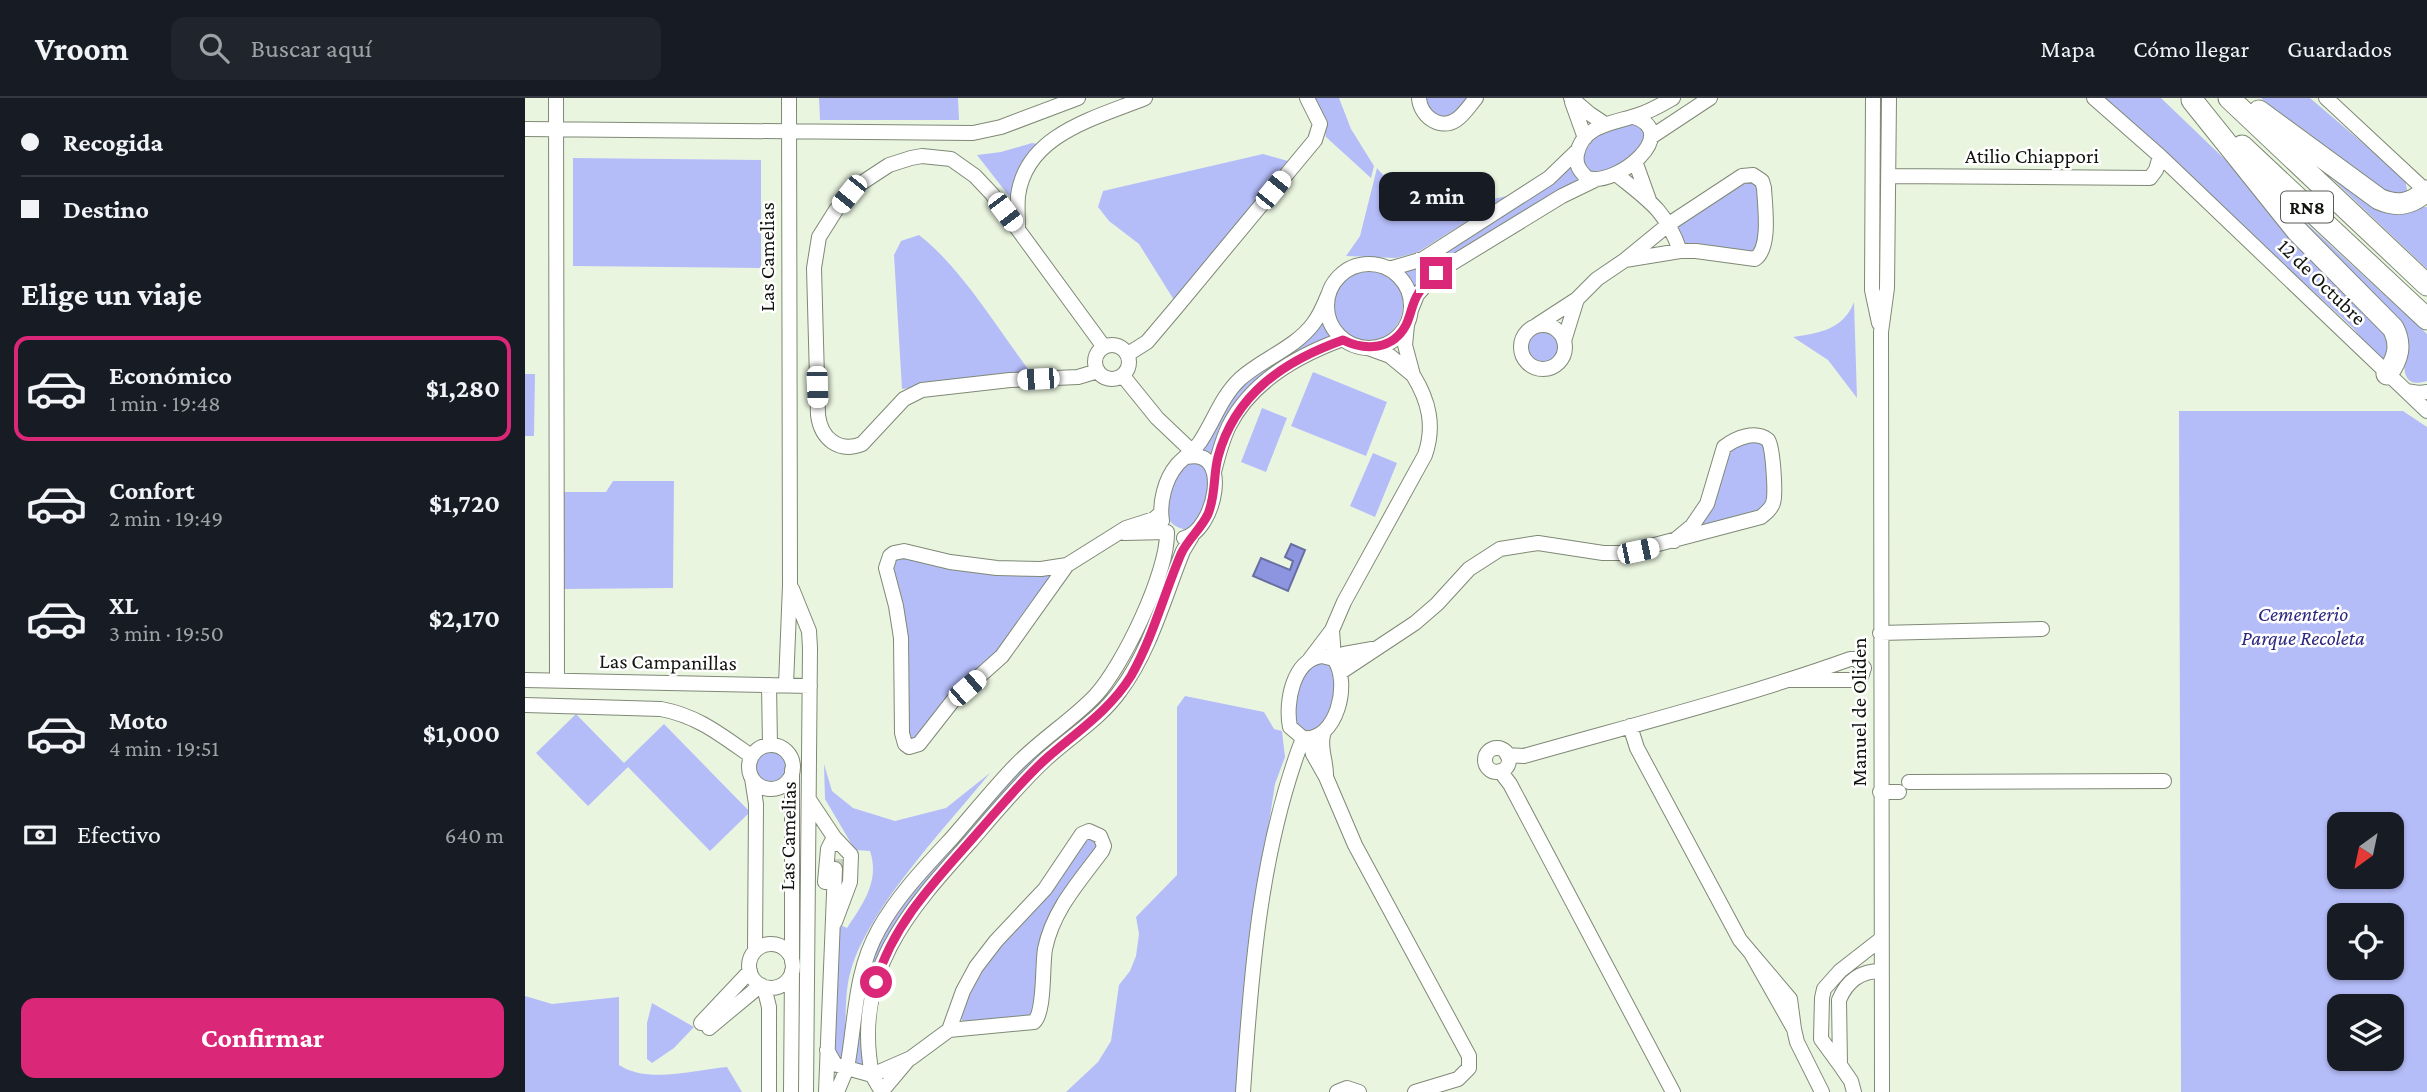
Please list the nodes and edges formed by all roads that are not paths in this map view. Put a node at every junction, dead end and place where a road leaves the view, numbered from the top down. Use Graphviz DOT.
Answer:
graph roads {
  1 [pos="556,98"];
  2 [pos="789,98"];
  3 [pos="1078,98"];
  4 [pos="1145,98"];
  5 [pos="1307,98"];
  6 [pos="1419,98"];
  7 [pos="1476,98"];
  8 [pos="1571,98"];
  9 [pos="1673,98"];
  10 [pos="1710,98"];
  11 [pos="1873,98"];
  12 [pos="1889,98"];
  13 [pos="2094,98"];
  14 [pos="2229,98"];
  15 [pos="2242,98"];
  16 [pos="2326,98"];
  17 [pos="2191,99"];
  18 [pos="1634,117"];
  19 [pos="1605,124"];
  20 [pos="556,128"];
  21 [pos="525,129"];
  22 [pos="789,132"];
  23 [pos="1651,137"];
  24 [pos="1582,144"];
  25 [pos="2160,156"];
  26 [pos="1635,161"];
  27 [pos="1616,174"];
  28 [pos="1889,176"];
  29 [pos="1595,180"];
  30 [pos="2427,192"];
  31 [pos="1650,202"];
  32 [pos="1669,224"];
  33 [pos="1019,229"];
  34 [pos="1680,251"];
  35 [pos="1626,260"];
  36 [pos="1388,269"];
  37 [pos="2425,283"];
  38 [pos="1328,295"];
  39 [pos="1577,299"];
  40 [pos="1408,317"];
  41 [pos="2425,317"];
  42 [pos="1537,325"];
  43 [pos="1881,332"];
  44 [pos="1343,340"];
  45 [pos="1565,341"];
  46 [pos="1104,347"];
  47 [pos="1367,348"];
  48 [pos="1128,354"];
  49 [pos="1098,371"];
  50 [pos="2387,374"];
  51 [pos="1123,376"];
  52 [pos="1413,376"];
  53 [pos="2406,391"];
  54 [pos="2427,392"];
  55 [pos="2427,411"];
  56 [pos="1157,418"];
  57 [pos="1192,455"];
  58 [pos="1173,471"];
  59 [pos="1214,472"];
  60 [pos="1161,513"];
  61 [pos="1167,532"];
  62 [pos="1120,533"];
  63 [pos="1192,536"];
  64 [pos="1674,541"];
  65 [pos="1067,565"];
  66 [pos="790,585"];
  67 [pos="2042,629"];
  68 [pos="1332,631"];
  69 [pos="1880,633"];
  70 [pos="1310,659"];
  71 [pos="1337,665"];
  72 [pos="525,680"];
  73 [pos="1790,680"];
  74 [pos="557,681"];
  75 [pos="769,685"];
  76 [pos="786,685"];
  77 [pos="810,685"];
  78 [pos="1087,704"];
  79 [pos="525,705"];
  80 [pos="1098,716"];
  81 [pos="1630,726"];
  82 [pos="1324,732"];
  83 [pos="1306,738"];
  84 [pos="770,745"];
  85 [pos="1507,755"];
  86 [pos="751,756"];
  87 [pos="792,770"];
  88 [pos="1500,771"];
  89 [pos="1326,777"];
  90 [pos="752,778"];
  91 [pos="2164,781"];
  92 [pos="1880,787"];
  93 [pos="810,801"];
  94 [pos="837,857"];
  95 [pos="832,913"];
  96 [pos="831,932"];
  97 [pos="1881,939"];
  98 [pos="755,951"];
  99 [pos="792,966"];
  100 [pos="750,971"];
  101 [pos="1881,971"];
  102 [pos="762,986"];
  103 [pos="949,1030"];
  104 [pos="827,1050"];
  105 [pos="911,1058"];
  106 [pos="1840,1065"];
  107 [pos="847,1068"];
  108 [pos="871,1074"];
  109 [pos="769,1092"];
  110 [pos="791,1092"];
  111 [pos="806,1092"];
  112 [pos="826,1092"];
  113 [pos="837,1092"];
  114 [pos="882,1092"];
  115 [pos="1243,1092"];
  116 [pos="1337,1092"];
  117 [pos="1359,1092"];
  118 [pos="1415,1092"];
  119 [pos="1673,1092"];
  120 [pos="1822,1092"];
  121 [pos="1854,1092"];
  122 [pos="1882,1092"];
  1 -- 20 [label="street"];
  2 -- 22 [label="street, Las Camelias"];
  3 -- 22 [label="street"];
  4 -- 33 [label="street"];
  5 -- 48 [label="street"];
  6 -- 7 [label="street"];
  8 -- 19 [label="street"];
  8 -- 24 [label="street"];
  9 -- 18 [label="street"];
  10 -- 23 [label="street"];
  11 -- 43 [label="street, Manuel de Oliden"];
  12 -- 28 [label="street, Manuel de Oliden"];
  13 -- 25 [label="street, 12 de Octubre"];
  14 -- 37 [label="highway, RN8"];
  15 -- 30 [label="highway"];
  16 -- 30 [label="street"];
  17 -- 41 [label="highway, RN8"];
  17 -- 50 [label="highway"];
  18 -- 19 [label="street"];
  18 -- 23 [label="street"];
  19 -- 24 [label="street"];
  20 -- 21 [label="street"];
  20 -- 22 [label="street"];
  20 -- 74 [label="street"];
  22 -- 66 [label="street, Las Camelias"];
  23 -- 26 [label="street"];
  24 -- 29 [label="street"];
  24 -- 36 [label="street"];
  25 -- 28 [label="street, Atilio Chiappori"];
  25 -- 50 [label="street, 12 de Octubre"];
  26 -- 27 [label="street"];
  26 -- 31 [label="street"];
  27 -- 29 [label="street"];
  27 -- 31 [label="street"];
  28 -- 43 [label="street, Manuel de Oliden"];
  29 -- 40 [label="street"];
  31 -- 32 [label="street"];
  32 -- 34 [label="street"];
  32 -- 34 [label="street"];
  32 -- 35 [label="street"];
  33 -- 46 [label="street"];
  33 -- 49 [label="street"];
  34 -- 35 [label="street"];
  35 -- 39 [label="street"];
  36 -- 38 [label="street"];
  36 -- 40 [label="street"];
  38 -- 44 [label="street"];
  38 -- 57 [label="street"];
  39 -- 42 [label="street"];
  39 -- 45 [label="street"];
  40 -- 47 [label="street"];
  40 -- 52 [label="street"];
  42 -- 45 [label="street"];
  42 -- 45 [label="street"];
  43 -- 69 [label="street, Manuel de Oliden"];
  44 -- 47 [label="street"];
  44 -- 59 [label="street"];
  46 -- 48 [label="street"];
  46 -- 49 [label="street"];
  47 -- 52 [label="street"];
  48 -- 51 [label="street"];
  49 -- 51 [label="street"];
  50 -- 53 [label="street, 12 de Octubre"];
  51 -- 56 [label="street"];
  52 -- 68 [label="street"];
  53 -- 54 [label="street"];
  53 -- 55 [label="street, 12 de Octubre"];
  56 -- 57 [label="street"];
  56 -- 58 [label="street"];
  57 -- 58 [label="street"];
  57 -- 59 [label="street"];
  58 -- 60 [label="street"];
  59 -- 63 [label="street"];
  60 -- 61 [label="street"];
  60 -- 62 [label="street"];
  61 -- 62 [label="street"];
  61 -- 63 [label="street"];
  61 -- 78 [label="street"];
  62 -- 65 [label="street"];
  63 -- 80 [label="street"];
  64 -- 64 [label="street"];
  64 -- 71 [label="street"];
  65 -- 65 [label="street"];
  66 -- 76 [label="street, Las Camelias"];
  66 -- 77 [label="street, Las Camelias"];
  67 -- 69 [label="street"];
  68 -- 70 [label="street"];
  68 -- 71 [label="street"];
  69 -- 92 [label="street, Manuel de Oliden"];
  70 -- 71 [label="street"];
  70 -- 83 [label="street"];
  71 -- 82 [label="street"];
  72 -- 74 [label="street, Las Campanillas"];
  73 -- 81 [label="street"];
  74 -- 75 [label="street, Las Campanillas"];
  75 -- 76 [label="street, Las Campanillas"];
  75 -- 84 [label="street"];
  76 -- 77 [label="street, Las Campanillas"];
  77 -- 93 [label="street, Las Camelias"];
  78 -- 80 [label="street"];
  78 -- 107 [label="street"];
  79 -- 86 [label="street"];
  80 -- 108 [label="street"];
  81 -- 85 [label="street"];
  81 -- 120 [label="street"];
  82 -- 83 [label="street"];
  82 -- 89 [label="street"];
  83 -- 89 [label="street"];
  83 -- 115 [label="street"];
  84 -- 86 [label="street"];
  84 -- 87 [label="street"];
  85 -- 88 [label="street"];
  85 -- 88 [label="street"];
  86 -- 90 [label="street"];
  87 -- 90 [label="street"];
  87 -- 99 [label="street"];
  88 -- 119 [label="street"];
  89 -- 118 [label="street"];
  90 -- 98 [label="street"];
  91 -- 92 [label="street"];
  92 -- 97 [label="street, Manuel de Oliden"];
  93 -- 94 [label="street"];
  93 -- 111 [label="street, Las Camelias"];
  94 -- 95 [label="street"];
  94 -- 95 [label="street"];
  94 -- 96 [label="street"];
  95 -- 96 [label="street"];
  96 -- 104 [label="street"];
  97 -- 101 [label="street, Manuel de Oliden"];
  97 -- 106 [label="street"];
  98 -- 99 [label="street"];
  98 -- 100 [label="street"];
  99 -- 102 [label="street"];
  99 -- 110 [label="street"];
  100 -- 102 [label="street"];
  100 -- 102 [label="street"];
  101 -- 106 [label="street"];
  101 -- 122 [label="street, Manuel de Oliden"];
  102 -- 109 [label="street"];
  103 -- 103 [label="street"];
  103 -- 105 [label="street"];
  104 -- 107 [label="street"];
  104 -- 112 [label="street"];
  105 -- 108 [label="street"];
  105 -- 114 [label="street"];
  106 -- 121 [label="street"];
  107 -- 108 [label="street"];
  107 -- 113 [label="street"];
  108 -- 114 [label="street"];
  116 -- 117 [label="street"];
}
